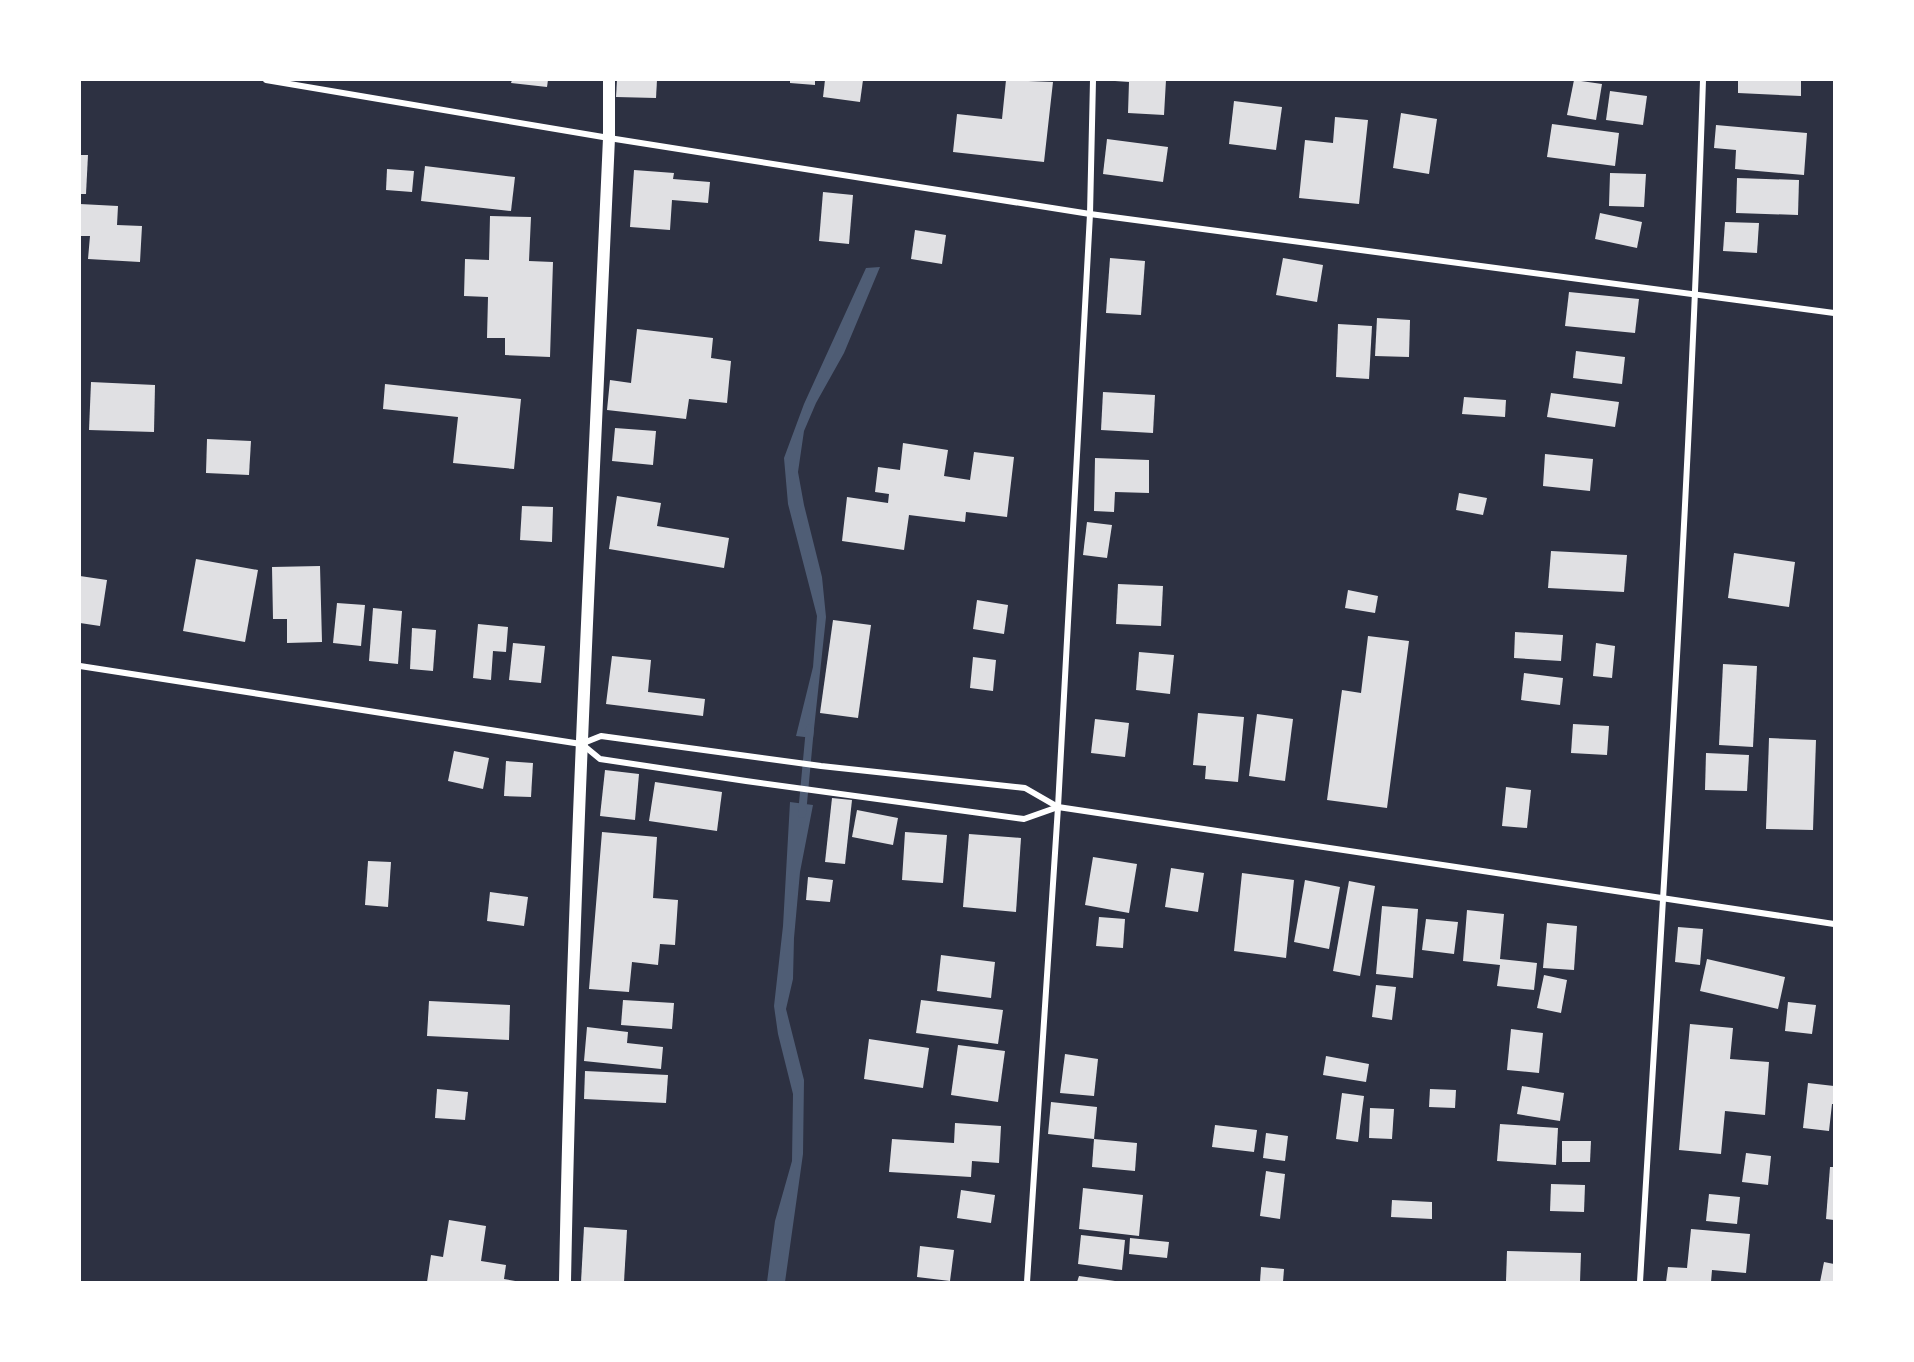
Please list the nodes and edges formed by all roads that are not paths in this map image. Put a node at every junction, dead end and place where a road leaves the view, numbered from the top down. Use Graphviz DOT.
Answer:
graph roads {
  1 [pos="266,80"];
  2 [pos="609,80"];
  3 [pos="1093,80"];
  4 [pos="1703,80"];
  5 [pos="609,138"];
  6 [pos="1090,214"];
  7 [pos="1696,295"];
  8 [pos="1834,313"];
  9 [pos="80,666"];
  10 [pos="581,744"];
  11 [pos="1058,807"];
  12 [pos="1664,898"];
  13 [pos="1834,924"];
  14 [pos="565,1282"];
  15 [pos="1027,1282"];
  16 [pos="1640,1282"];
  1 -- 5 [label="street"];
  2 -- 5 [label="main road"];
  3 -- 6 [label="street"];
  4 -- 7 [label="street"];
  5 -- 6 [label="street"];
  5 -- 10 [label="main road"];
  6 -- 7 [label="street"];
  6 -- 11 [label="street"];
  7 -- 8 [label="street"];
  7 -- 12 [label="street"];
  9 -- 10 [label="street"];
  10 -- 11 [label="street"];
  10 -- 11 [label="street"];
  10 -- 14 [label="main road"];
  11 -- 12 [label="street"];
  11 -- 15 [label="street"];
  12 -- 13 [label="street"];
  12 -- 16 [label="street"];
}
